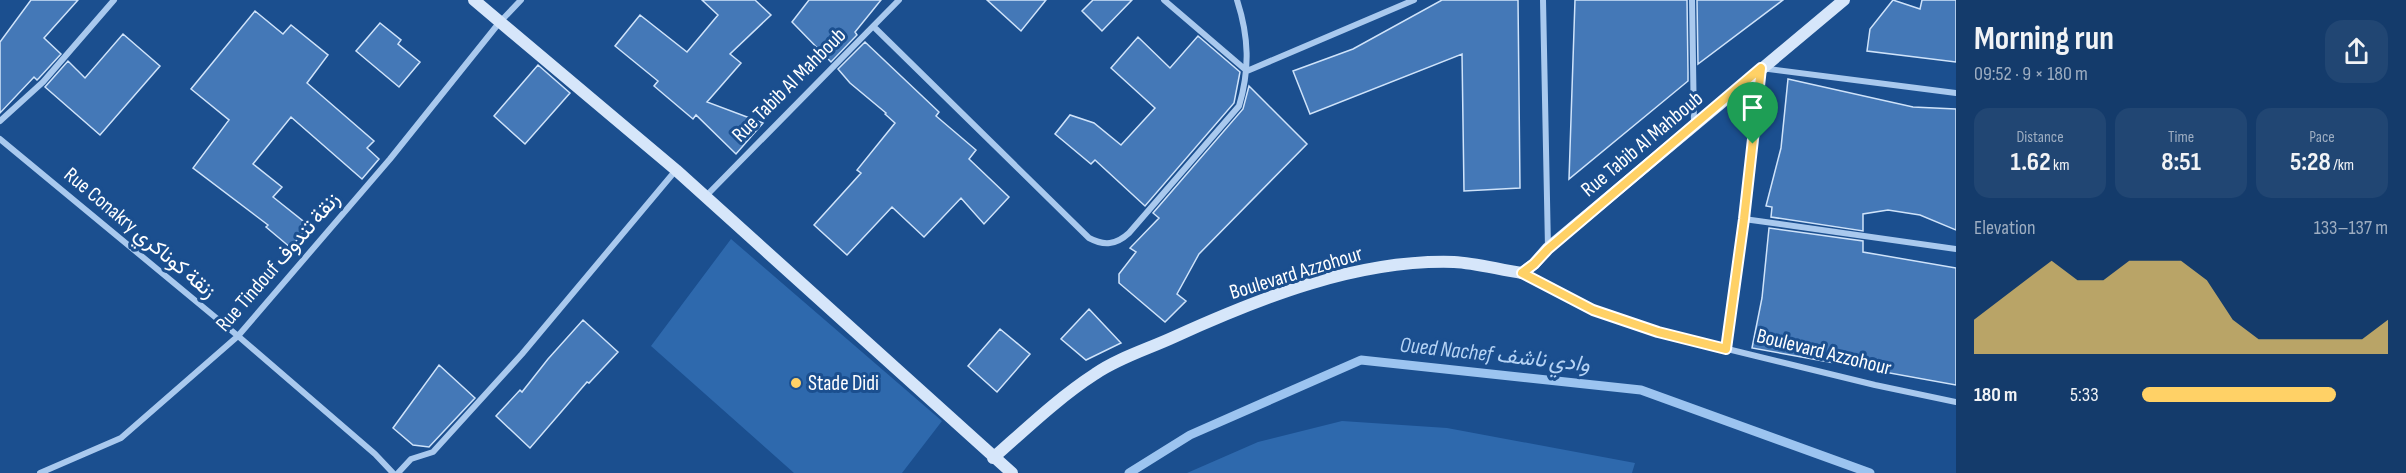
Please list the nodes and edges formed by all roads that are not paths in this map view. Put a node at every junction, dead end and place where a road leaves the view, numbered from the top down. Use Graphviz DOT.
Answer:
graph roads {
  1 [pos="114,0"];
  2 [pos="474,0"];
  3 [pos="521,0"];
  4 [pos="899,0"];
  5 [pos="1164,0"];
  6 [pos="1237,0"];
  7 [pos="1414,0"];
  8 [pos="1543,0"];
  9 [pos="1692,0"];
  10 [pos="1844,0"];
  11 [pos="1404,2"];
  12 [pos="499,23"];
  13 [pos="874,27"];
  14 [pos="1761,68"];
  15 [pos="1248,71"];
  16 [pos="1956,93"];
  17 [pos="0,121"];
  18 [pos="1695,126"];
  19 [pos="0,139"];
  20 [pos="676,170"];
  21 [pos="705,197"];
  22 [pos="1744,219"];
  23 [pos="1548,249"];
  24 [pos="1956,249"];
  25 [pos="1522,273"];
  26 [pos="237,336"];
  27 [pos="1726,349"];
  28 [pos="1956,402"];
  29 [pos="993,458"];
  30 [pos="40,473"];
  31 [pos="393,473"];
  32 [pos="398,473"];
  33 [pos="1012,473"];
  1 -- 17 [label="street"];
  2 -- 12 [label="street"];
  3 -- 12 [label="street, Rue Tindouf زنقة تندوف"];
  4 -- 13 [label="street, Rue Tabib Al Mahboub"];
  5 -- 15 [label="street"];
  6 -- 15 [label="street"];
  7 -- 11 [label="street"];
  8 -- 23 [label="street"];
  9 -- 18 [label="street"];
  10 -- 14 [label="street, Rue Tabib Al Mahboub"];
  11 -- 15 [label="street"];
  12 -- 20 [label="street"];
  12 -- 26 [label="street, Rue Tindouf زنقة تندوف"];
  13 -- 15 [label="street"];
  13 -- 21 [label="street, Rue Tabib Al Mahboub"];
  14 -- 16 [label="street"];
  14 -- 18 [label="street, Rue Tabib Al Mahboub"];
  14 -- 22 [label="street"];
  18 -- 23 [label="street, Rue Tabib Al Mahboub"];
  19 -- 26 [label="street, Rue Conakry زنقة كوناكري"];
  20 -- 21 [label="street"];
  20 -- 32 [label="street"];
  21 -- 29 [label="street"];
  22 -- 24 [label="street"];
  22 -- 27 [label="street"];
  23 -- 25 [label="street, Rue Tabib Al Mahboub"];
  25 -- 27 [label="street, Boulevard Azzohour"];
  25 -- 29 [label="street, Boulevard Azzohour"];
  26 -- 30 [label="street, Rue Tindouf زنقة تندوف"];
  26 -- 31 [label="street, Rue Conakry زنقة كوناكري"];
  27 -- 28 [label="street, Boulevard Azzohour"];
  29 -- 33 [label="street"];
}
